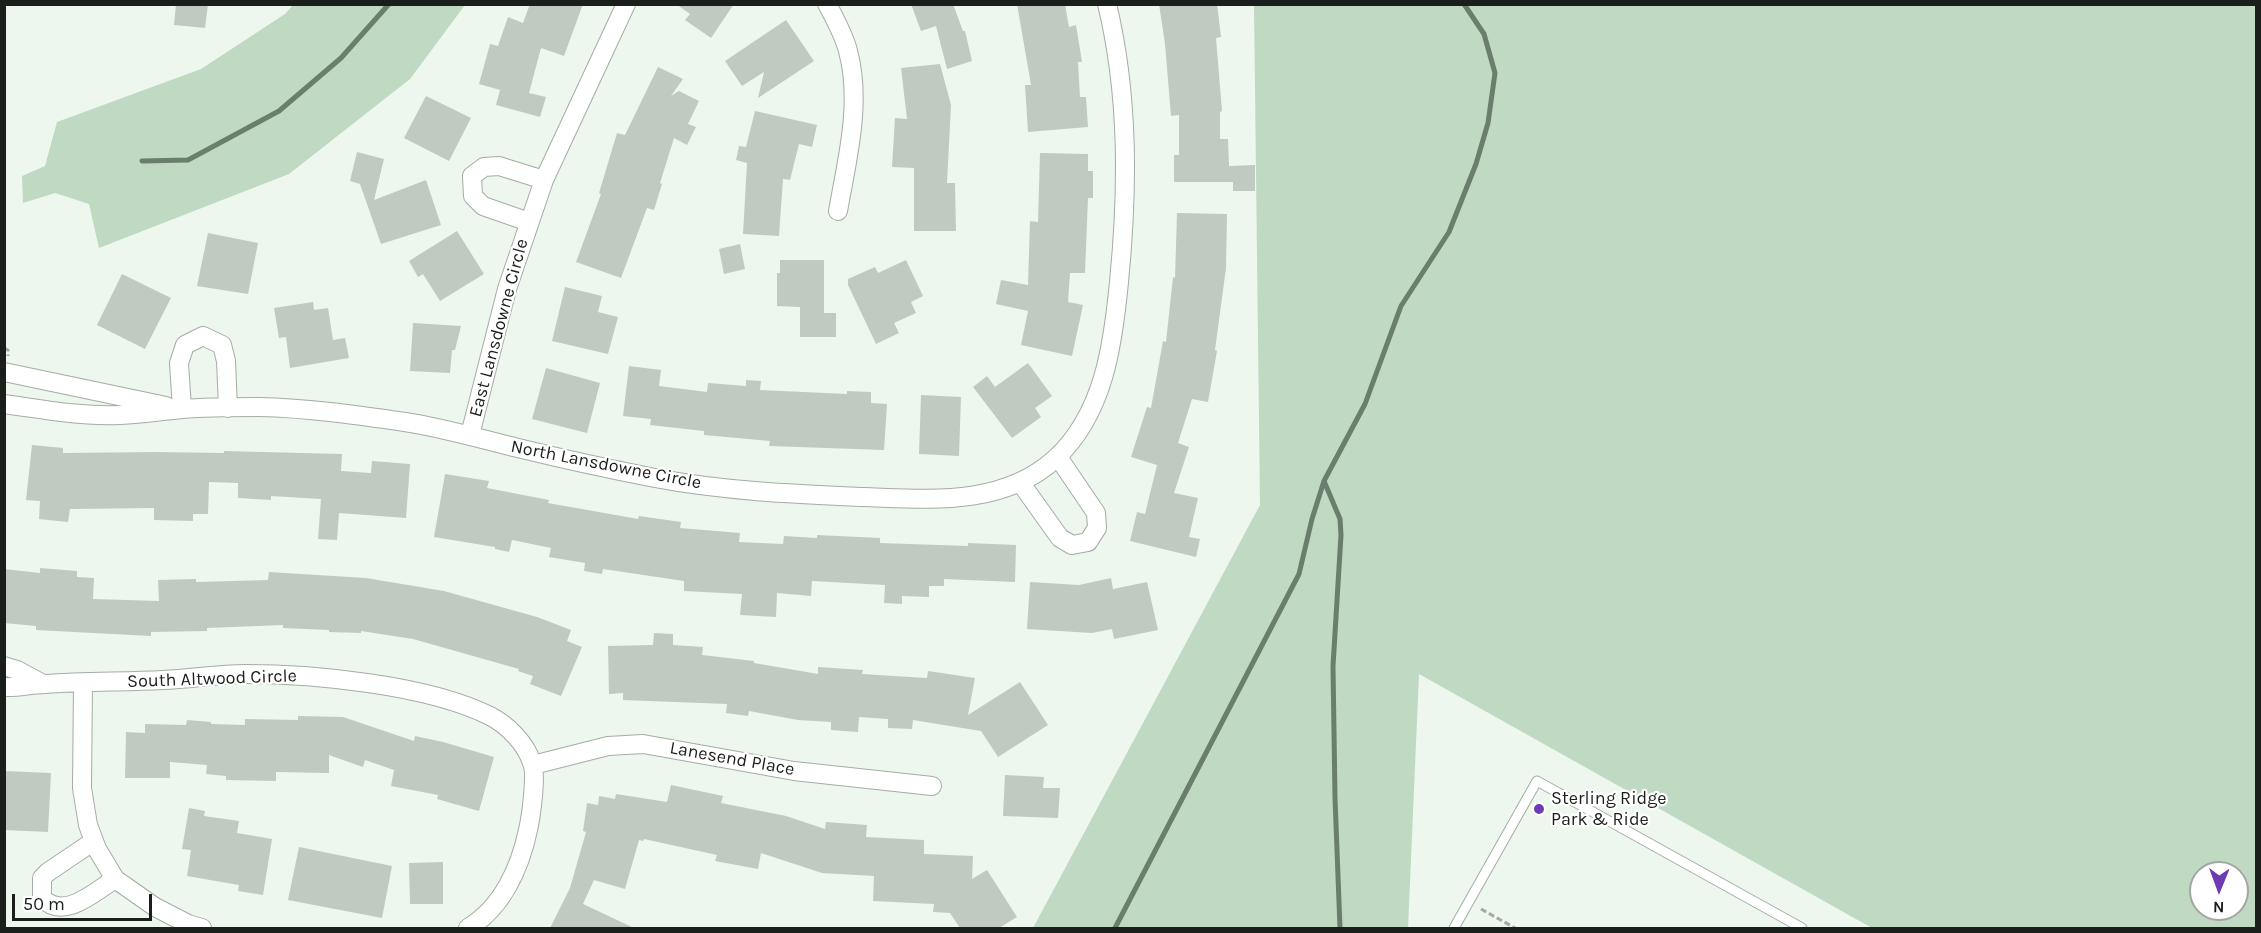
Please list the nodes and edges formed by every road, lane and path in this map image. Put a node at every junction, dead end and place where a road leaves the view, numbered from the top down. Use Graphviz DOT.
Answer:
graph roads {
  1 [pos="626,4"];
  2 [pos="828,4"];
  3 [pos="1107,4"];
  4 [pos="544,180"];
  5 [pos="838,211"];
  6 [pos="529,222"];
  7 [pos="4,372"];
  8 [pos="4,404"];
  9 [pos="228,408"];
  10 [pos="182,409"];
  11 [pos="470,435"];
  12 [pos="1058,457"];
  13 [pos="1020,482"];
  14 [pos="4,666"];
  15 [pos="83,682"];
  16 [pos="43,684"];
  17 [pos="4,687"];
  18 [pos="533,765"];
  19 [pos="932,786"];
  20 [pos="94,841"];
  21 [pos="115,879"];
  22 [pos="1469,903"];
  23 [pos="480,926"];
  24 [pos="1456,926"];
  25 [pos="202,928"];
  26 [pos="1468,928"];
  27 [pos="1515,928"];
  28 [pos="1802,928"];
  1 -- 4 [label="street, East Lansdowne Circle"];
  2 -- 5 [label="street"];
  3 -- 12 [label="street, North Lansdowne Circle"];
  4 -- 6 [label="street, East Lansdowne Circle"];
  4 -- 6 [label="street, East Lansdowne Circle"];
  6 -- 11 [label="street, East Lansdowne Circle"];
  7 -- 10 [label="street, North Lansdowne Circle"];
  8 -- 10 [label="street, North Lansdowne Circle"];
  9 -- 10 [label="street, North Lansdowne Circle"];
  9 -- 10 [label="street"];
  9 -- 11 [label="street, North Lansdowne Circle"];
  11 -- 13 [label="street, North Lansdowne Circle"];
  12 -- 13 [label="street, North Lansdowne Circle"];
  12 -- 13 [label="street"];
  14 -- 16 [label="street"];
  15 -- 16 [label="street, South Altwood Circle"];
  15 -- 18 [label="street, South Altwood Circle"];
  15 -- 20 [label="street"];
  16 -- 17 [label="street, South Altwood Circle"];
  18 -- 19 [label="street, Lanesend Place"];
  18 -- 23 [label="street"];
  20 -- 21 [label="street"];
  20 -- 21 [label="street"];
  21 -- 25 [label="street"];
  22 -- 24 [label="lane"];
  22 -- 27 [label="path"];
  22 -- 28 [label="lane"];
  24 -- 26 [label="lane"];
}
